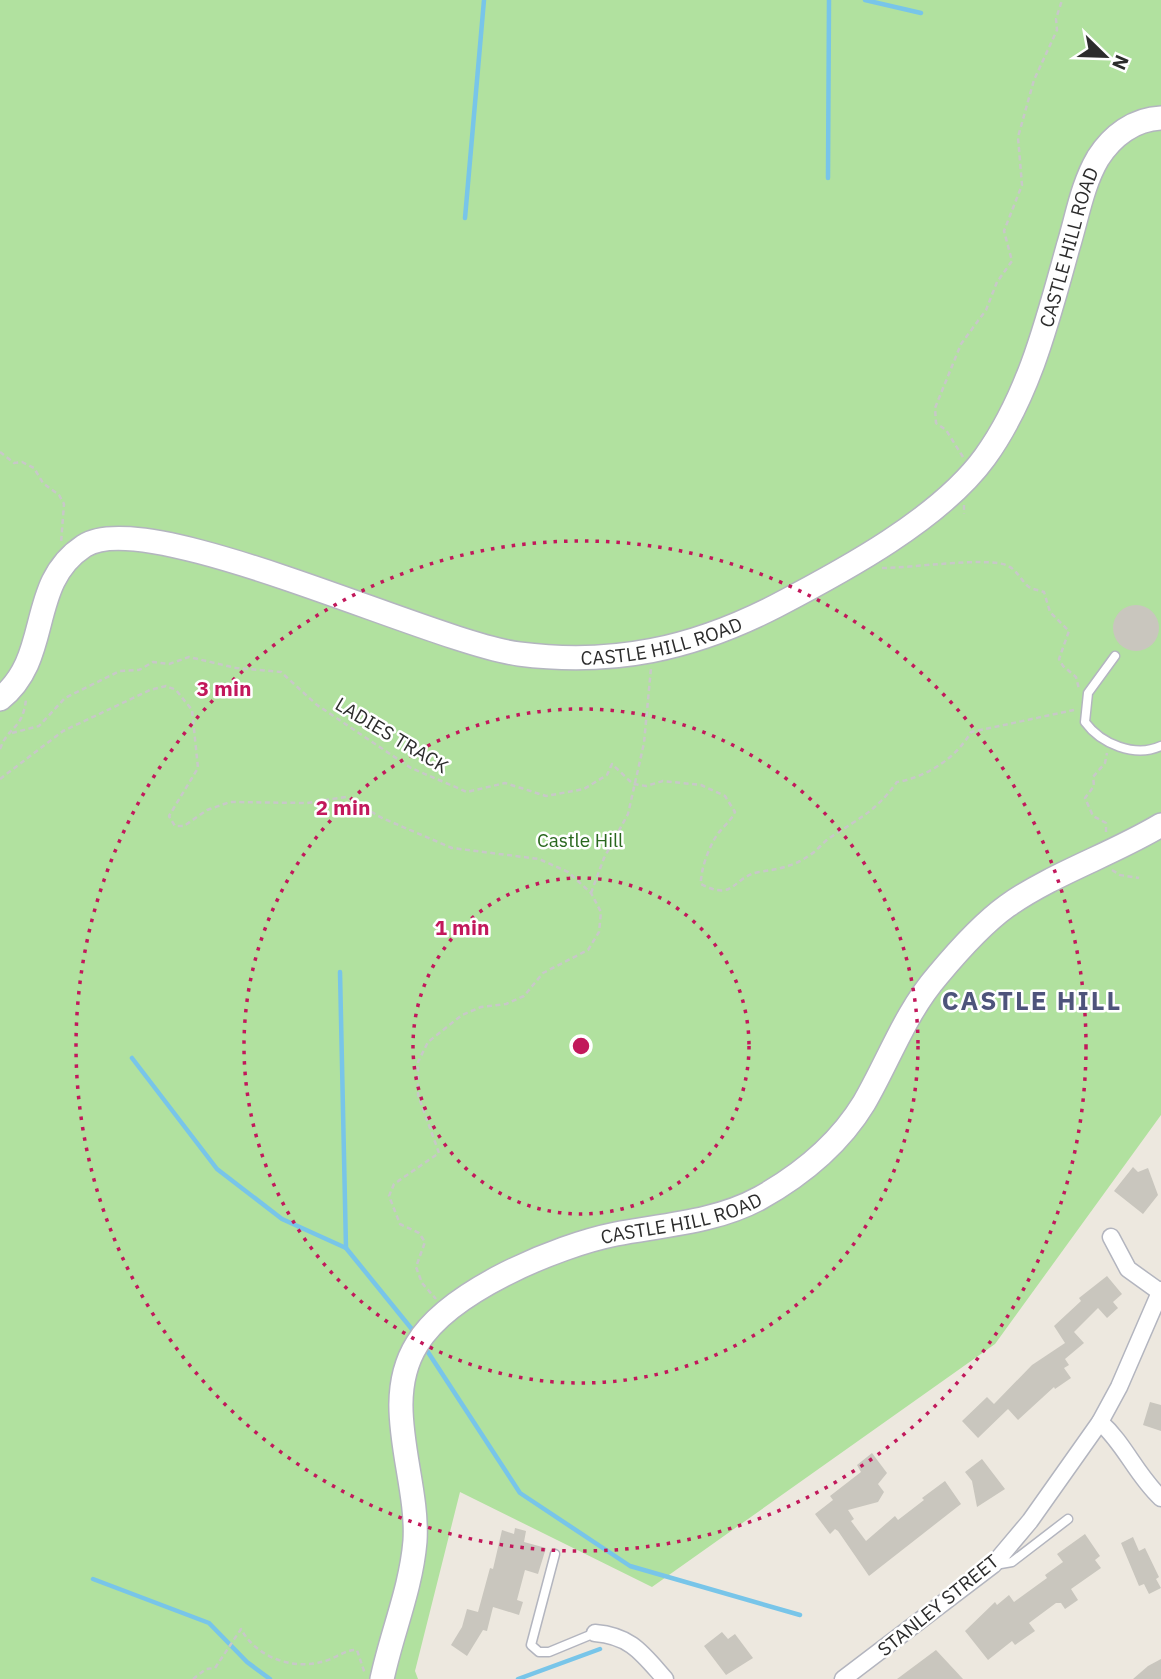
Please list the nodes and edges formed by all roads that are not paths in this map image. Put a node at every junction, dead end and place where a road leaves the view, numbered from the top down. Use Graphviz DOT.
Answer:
graph roads {
  1 [pos="1161,117"];
  2 [pos="1115,656"];
  3 [pos="0,699"];
  4 [pos="1161,746"];
  5 [pos="1161,825"];
  6 [pos="1111,1237"];
  7 [pos="1161,1291"];
  8 [pos="1100,1422"];
  9 [pos="1161,1498"];
  10 [pos="1068,1519"];
  11 [pos="555,1554"];
  12 [pos="993,1565"];
  13 [pos="595,1633"];
  14 [pos="382,1679"];
  15 [pos="665,1679"];
  16 [pos="843,1679"];
  1 -- 3 [label="main road, CASTLE HILL ROAD"];
  2 -- 4 [label="lane"];
  5 -- 14 [label="main road, CASTLE HILL ROAD"];
  6 -- 7 [label="street"];
  7 -- 8 [label="street, STANLEY STREET"];
  8 -- 9 [label="street"];
  8 -- 12 [label="street, STANLEY STREET"];
  10 -- 12 [label="lane"];
  11 -- 13 [label="lane"];
  12 -- 16 [label="street, STANLEY STREET"];
  13 -- 15 [label="street"];
}
